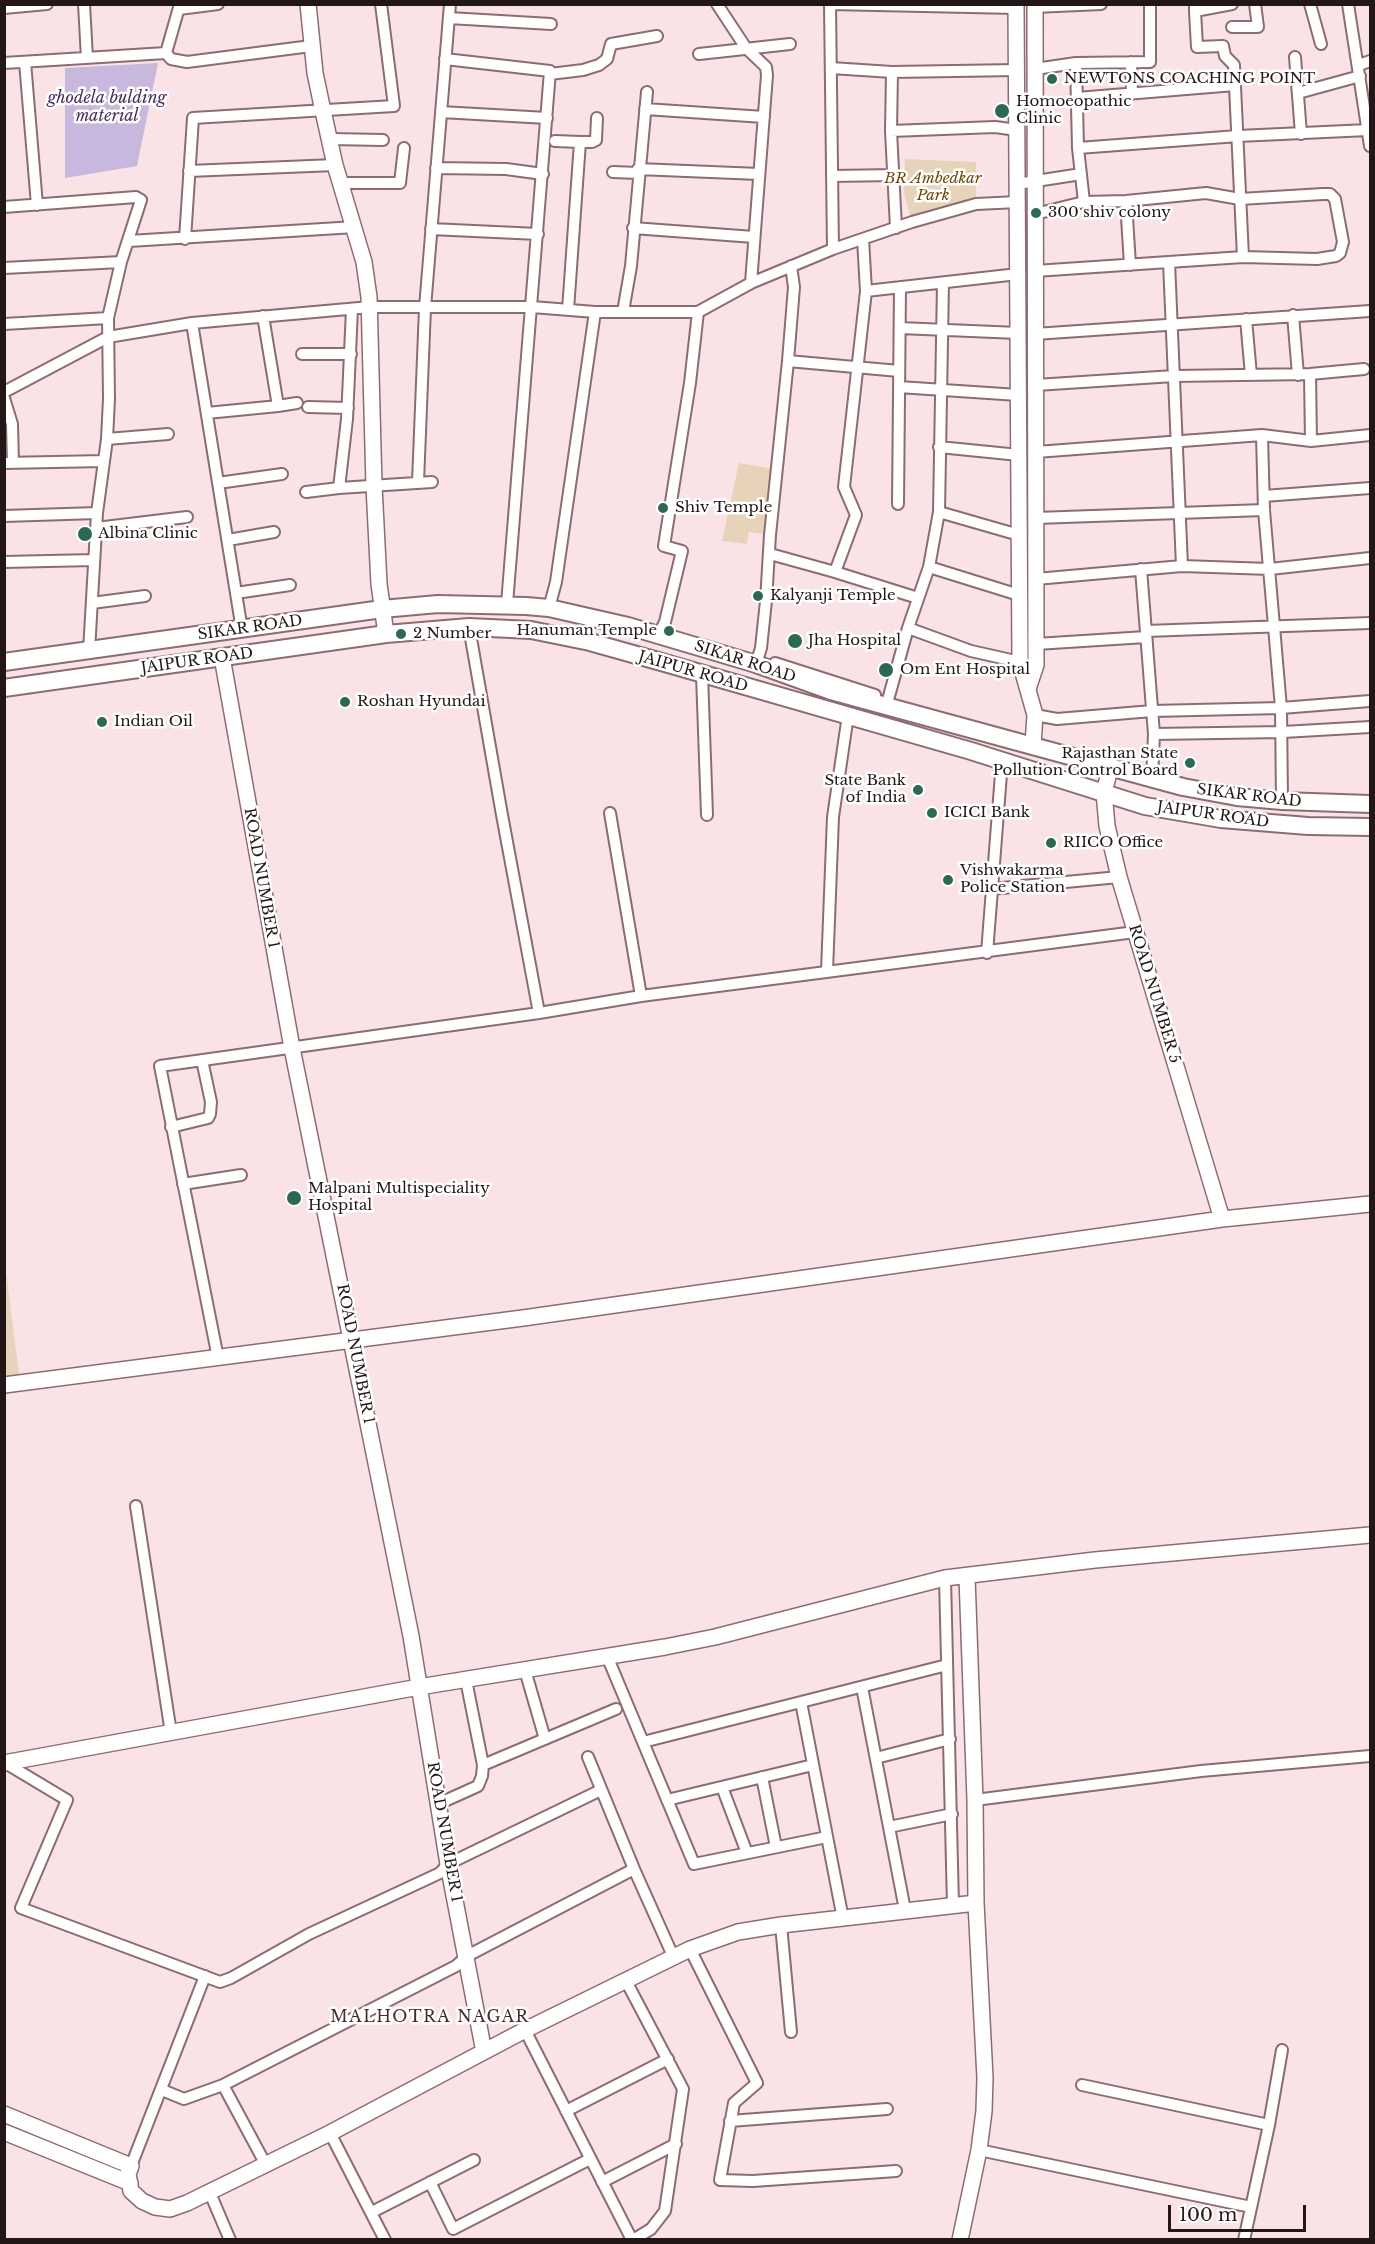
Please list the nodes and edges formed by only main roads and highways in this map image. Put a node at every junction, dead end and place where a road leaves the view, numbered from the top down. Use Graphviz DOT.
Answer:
graph roads {
  1 [pos="4,662"];
  2 [pos="4,688"];
  3 [pos="1371,804"];
  4 [pos="1371,827"];
  1 -- 3 [label="main road, SIKAR ROAD"];
  2 -- 4 [label="main road, JAIPUR ROAD"];
}
